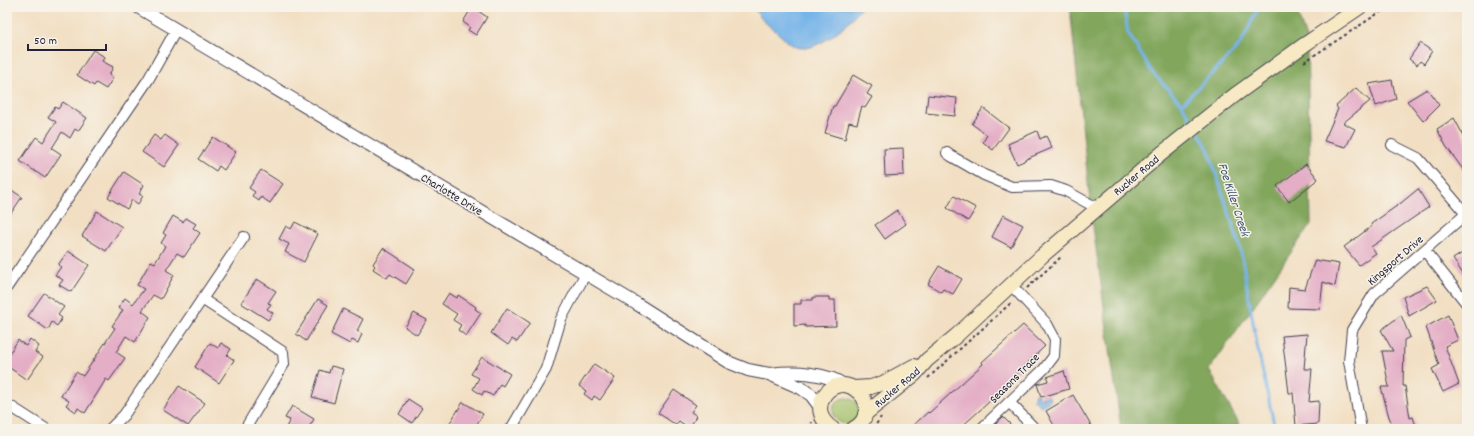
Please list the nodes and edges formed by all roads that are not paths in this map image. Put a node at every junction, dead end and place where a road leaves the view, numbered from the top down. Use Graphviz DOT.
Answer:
graph roads {
  1 [pos="138,7"];
  2 [pos="1360,7"];
  3 [pos="176,30"];
  4 [pos="1392,145"];
  5 [pos="947,153"];
  6 [pos="1097,208"];
  7 [pos="1467,213"];
  8 [pos="244,237"];
  9 [pos="1425,251"];
  10 [pos="586,273"];
  11 [pos="1011,285"];
  12 [pos="7,287"];
  13 [pos="202,299"];
  14 [pos="1467,304"];
  15 [pos="927,360"];
  16 [pos="769,374"];
  17 [pos="850,387"];
  18 [pos="1010,402"];
  19 [pos="7,404"];
  20 [pos="865,414"];
  21 [pos="818,417"];
  22 [pos="46,429"];
  23 [pos="110,429"];
  24 [pos="245,429"];
  25 [pos="511,429"];
  26 [pos="833,429"];
  27 [pos="853,429"];
  28 [pos="981,429"];
  29 [pos="1035,429"];
  30 [pos="1361,429"];
  1 -- 3 [label="street, Charlotte Drive"];
  2 -- 6 [label="main road, Rucker Road"];
  3 -- 10 [label="street, Charlotte Drive"];
  3 -- 12 [label="street"];
  4 -- 7 [label="street"];
  5 -- 6 [label="street"];
  6 -- 11 [label="main road, Rucker Road"];
  7 -- 9 [label="street, Kingsport Drive"];
  8 -- 13 [label="street"];
  9 -- 14 [label="street"];
  9 -- 30 [label="street, Kingsport Drive"];
  10 -- 16 [label="street, Charlotte Drive"];
  10 -- 25 [label="street"];
  11 -- 15 [label="main road, Rucker Road"];
  11 -- 18 [label="street, Seasons Trace"];
  13 -- 23 [label="street"];
  13 -- 24 [label="street"];
  15 -- 17 [label="main road, Rucker Road"];
  15 -- 20 [label="main road, Rucker Road"];
  16 -- 17 [label="street, Charlotte Drive"];
  16 -- 21 [label="street, Charlotte Drive"];
  17 -- 20 [label="main road"];
  17 -- 21 [label="main road, Rucker Road"];
  18 -- 28 [label="street, Seasons Trace"];
  18 -- 29 [label="street"];
  19 -- 22 [label="street"];
  20 -- 27 [label="main road, Rucker Road"];
  21 -- 26 [label="main road"];
}
